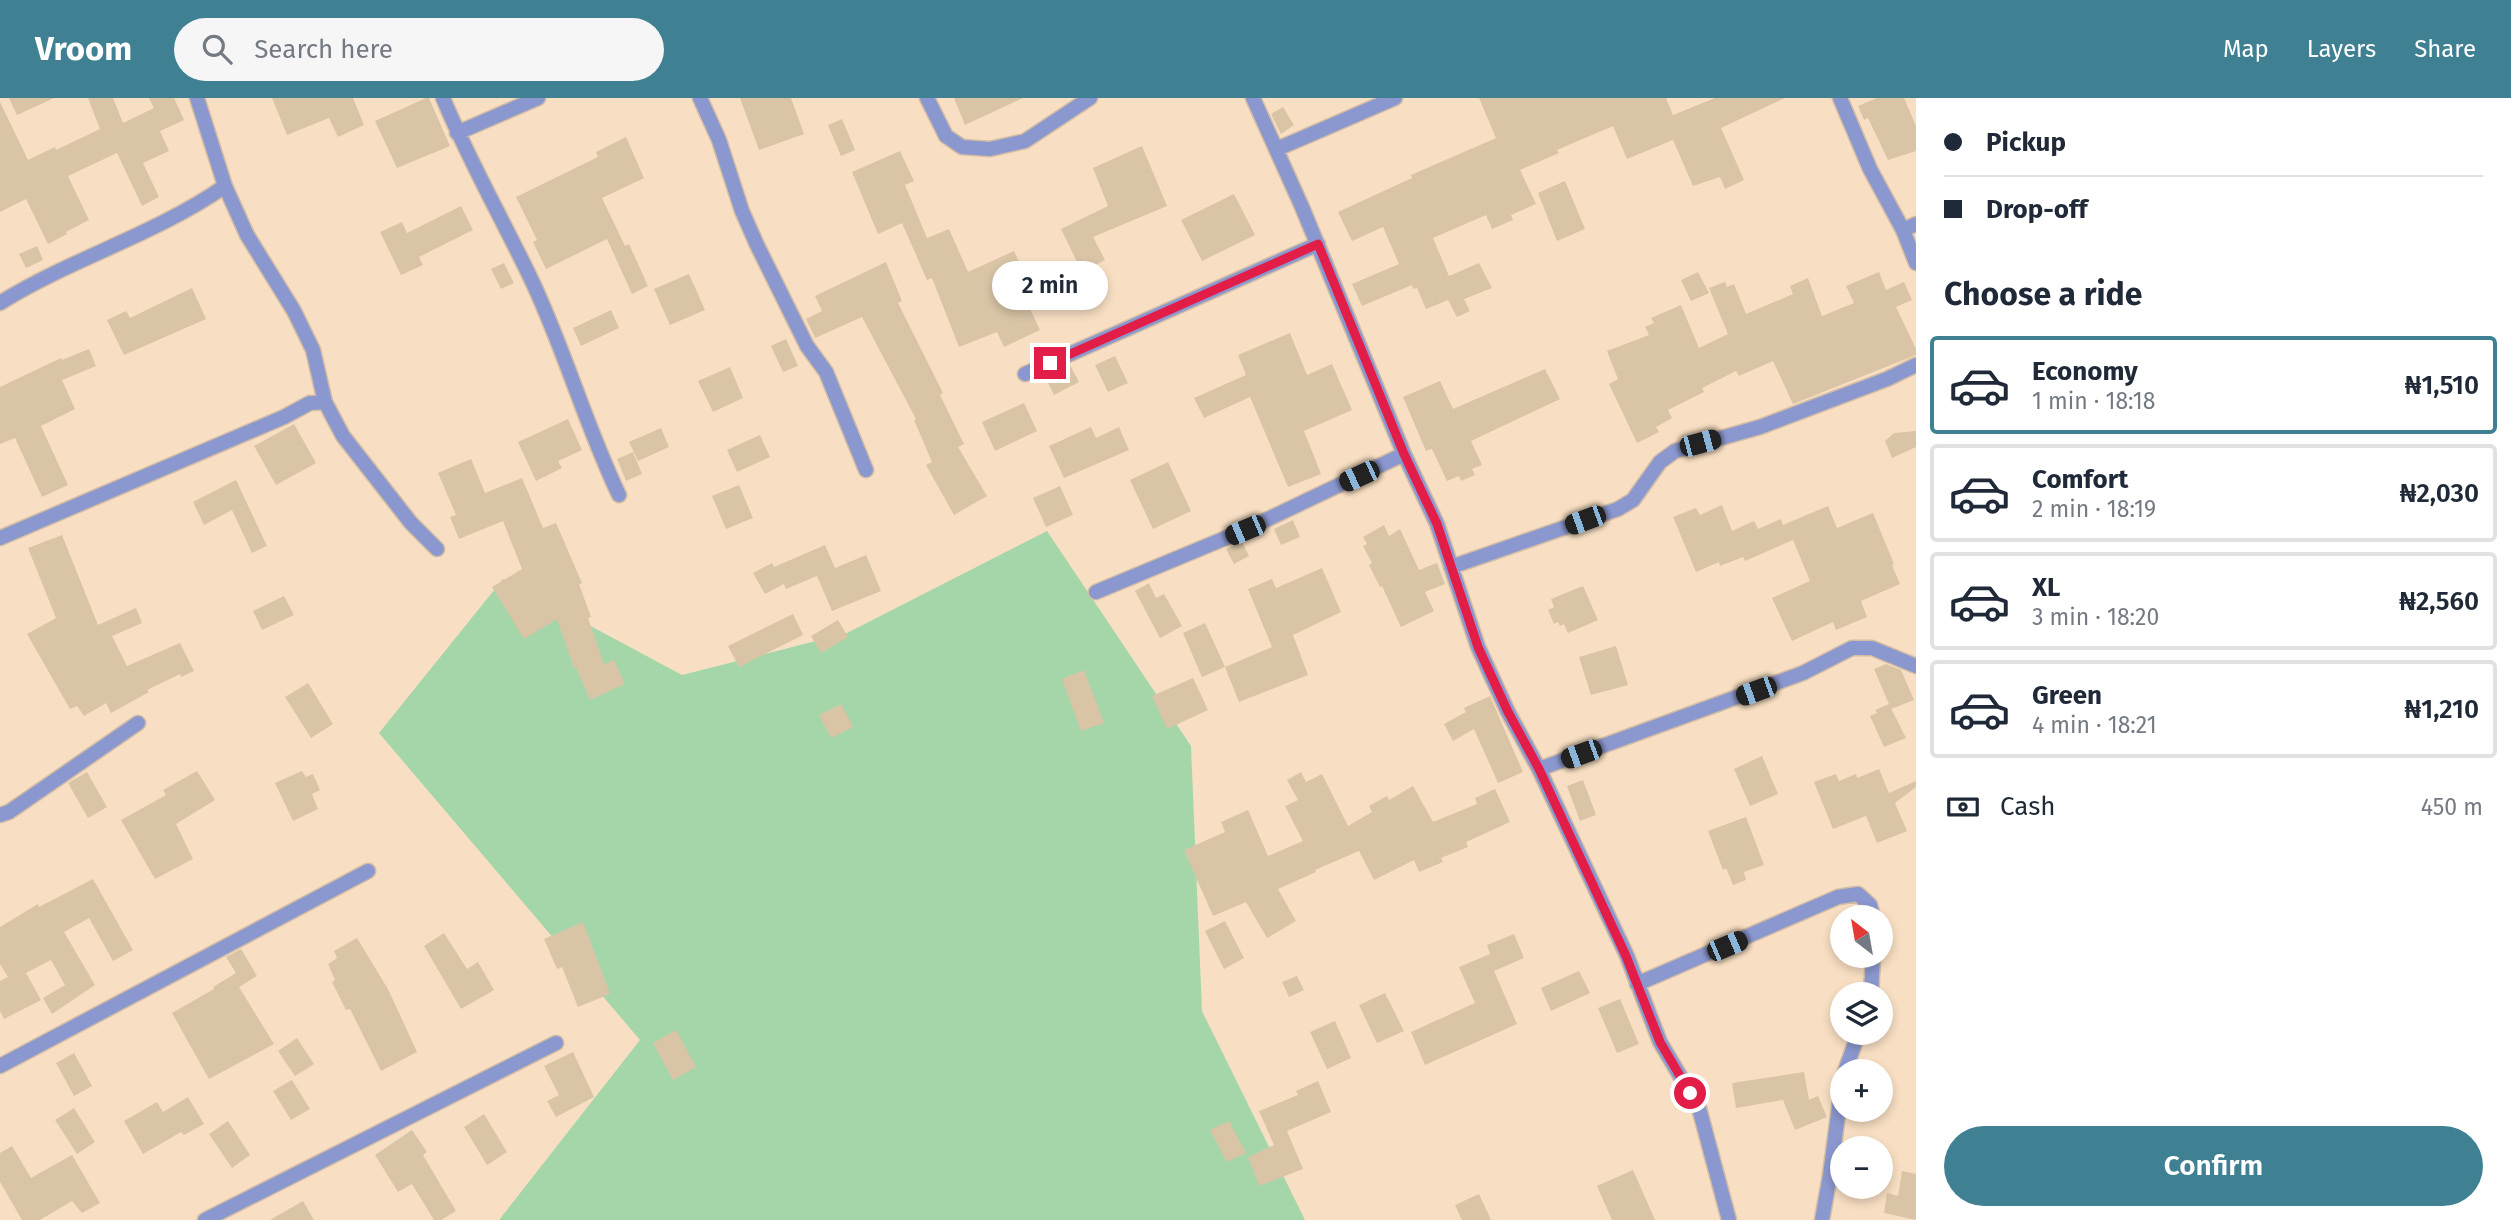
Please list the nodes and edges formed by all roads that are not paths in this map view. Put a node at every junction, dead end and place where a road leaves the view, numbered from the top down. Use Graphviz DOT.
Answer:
graph roads {
  1 [pos="197,98"];
  2 [pos="443,98"];
  3 [pos="538,98"];
  4 [pos="700,98"];
  5 [pos="928,98"];
  6 [pos="1090,98"];
  7 [pos="1252,98"];
  8 [pos="1395,98"];
  9 [pos="1840,98"];
  10 [pos="457,133"];
  11 [pos="1277,149"];
  12 [pos="225,186"];
  13 [pos="1910,227"];
  14 [pos="1318,244"];
  15 [pos="1916,263"];
  16 [pos="0,303"];
  17 [pos="1916,365"];
  18 [pos="1026,374"];
  19 [pos="325,402"];
  20 [pos="1404,454"];
  21 [pos="866,470"];
  22 [pos="619,495"];
  23 [pos="0,538"];
  24 [pos="437,549"];
  25 [pos="1451,567"];
  26 [pos="1096,592"];
  27 [pos="1916,666"];
  28 [pos="138,723"];
  29 [pos="1539,769"];
  30 [pos="0,815"];
  31 [pos="368,872"];
  32 [pos="1870,905"];
  33 [pos="1637,984"];
  34 [pos="556,1043"];
  35 [pos="0,1066"];
  36 [pos="1837,1122"];
  37 [pos="205,1220"];
  38 [pos="1729,1220"];
  39 [pos="1822,1220"];
  1 -- 12 [label="street"];
  2 -- 10 [label="street"];
  3 -- 10 [label="street"];
  4 -- 21 [label="street"];
  5 -- 6 [label="street"];
  7 -- 11 [label="street"];
  8 -- 11 [label="street"];
  9 -- 13 [label="street"];
  10 -- 22 [label="street"];
  11 -- 14 [label="street"];
  12 -- 16 [label="street"];
  12 -- 19 [label="street"];
  13 -- 15 [label="street"];
  14 -- 18 [label="street"];
  14 -- 20 [label="street"];
  17 -- 25 [label="street"];
  19 -- 23 [label="street"];
  19 -- 24 [label="street"];
  20 -- 25 [label="street"];
  20 -- 26 [label="street"];
  25 -- 29 [label="street"];
  27 -- 29 [label="street"];
  28 -- 30 [label="street"];
  29 -- 33 [label="street"];
  31 -- 35 [label="street"];
  32 -- 33 [label="street"];
  33 -- 38 [label="street"];
  34 -- 37 [label="street"];
  36 -- 39 [label="street"];
}
